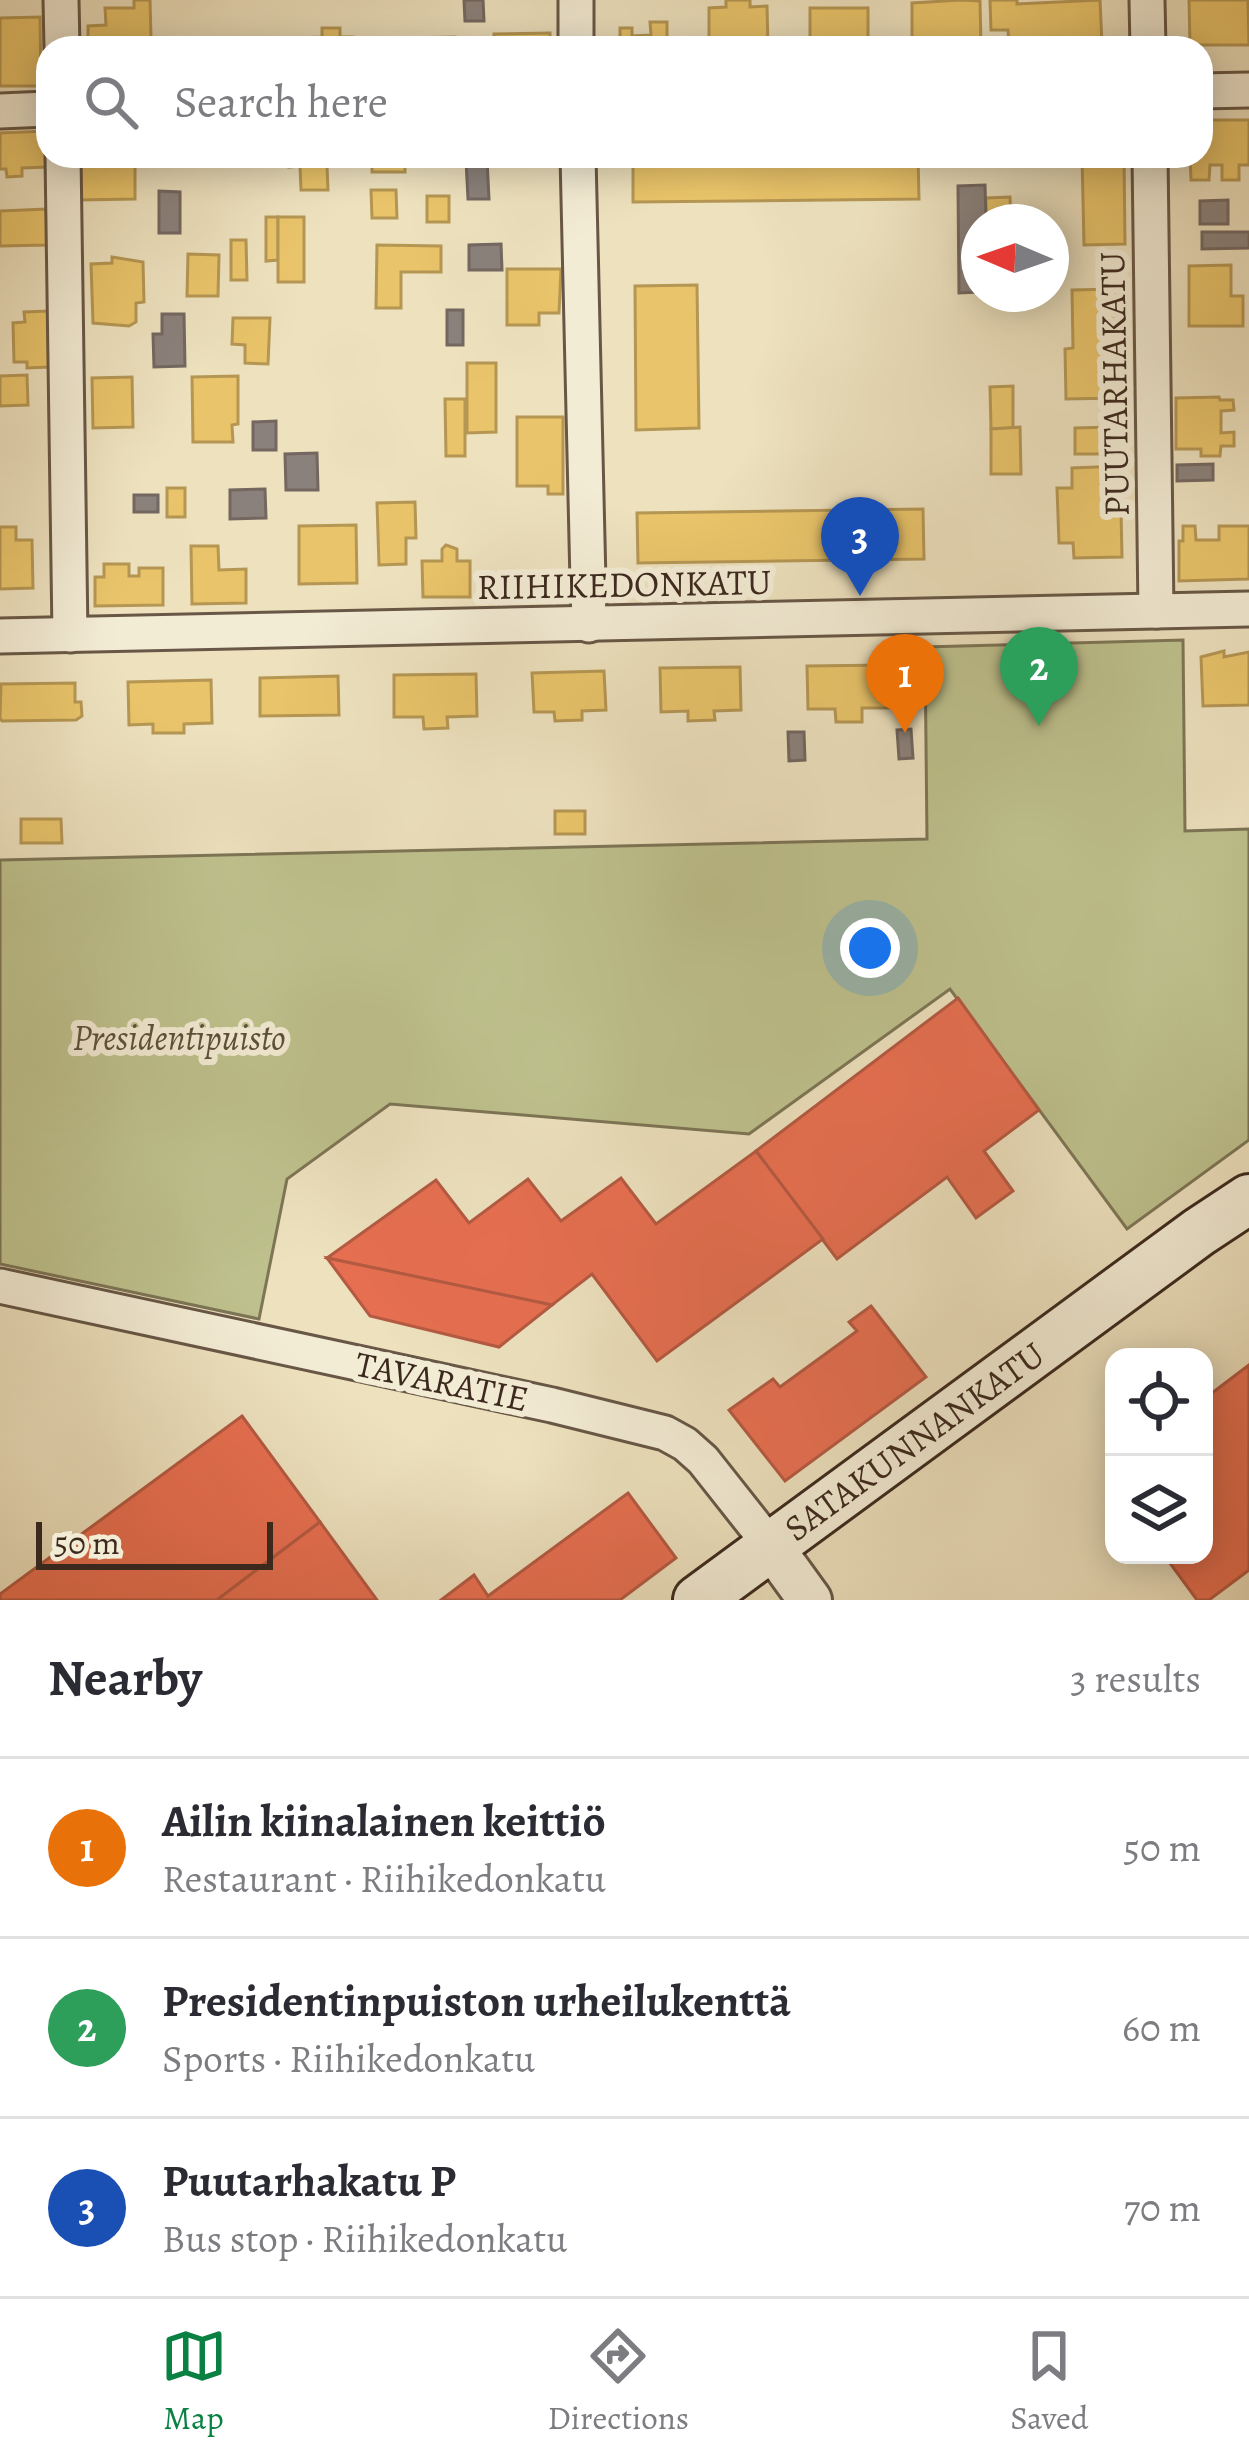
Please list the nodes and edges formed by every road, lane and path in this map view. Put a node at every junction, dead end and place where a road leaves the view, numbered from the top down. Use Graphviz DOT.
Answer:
graph roads {
  1 [pos="61,0"];
  2 [pos="576,0"];
  3 [pos="1147,0"];
  4 [pos="62,36"];
  5 [pos="576,36"];
  6 [pos="1148,36"];
  7 [pos="1249,90"];
  8 [pos="1213,92"];
  9 [pos="36,110"];
  10 [pos="0,111"];
  11 [pos="63,168"];
  12 [pos="578,168"];
  13 [pos="1150,168"];
  14 [pos="1249,609"];
  15 [pos="1156,611"];
  16 [pos="589,625"];
  17 [pos="70,634"];
  18 [pos="0,636"];
  19 [pos="1249,1199"];
  20 [pos="0,1286"];
  21 [pos="772,1546"];
  22 [pos="698,1600"];
  23 [pos="810,1600"];
  1 -- 4 [label="street"];
  2 -- 5 [label="street"];
  3 -- 6 [label="street"];
  7 -- 8 [label="street"];
  9 -- 10 [label="street"];
  11 -- 17 [label="street"];
  12 -- 16 [label="street"];
  13 -- 15 [label="street, PUUTARHAKATU"];
  14 -- 15 [label="street, RIIHIKEDONKATU"];
  15 -- 16 [label="street, RIIHIKEDONKATU"];
  16 -- 17 [label="street, RIIHIKEDONKATU"];
  17 -- 18 [label="street, RIIHIKEDONKATU"];
  19 -- 21 [label="main road, SATAKUNNANKATU"];
  20 -- 21 [label="street, TAVARATIE"];
  21 -- 22 [label="main road, SATAKUNNANKATU"];
  21 -- 23 [label="street, TAVARATIE"];
}
